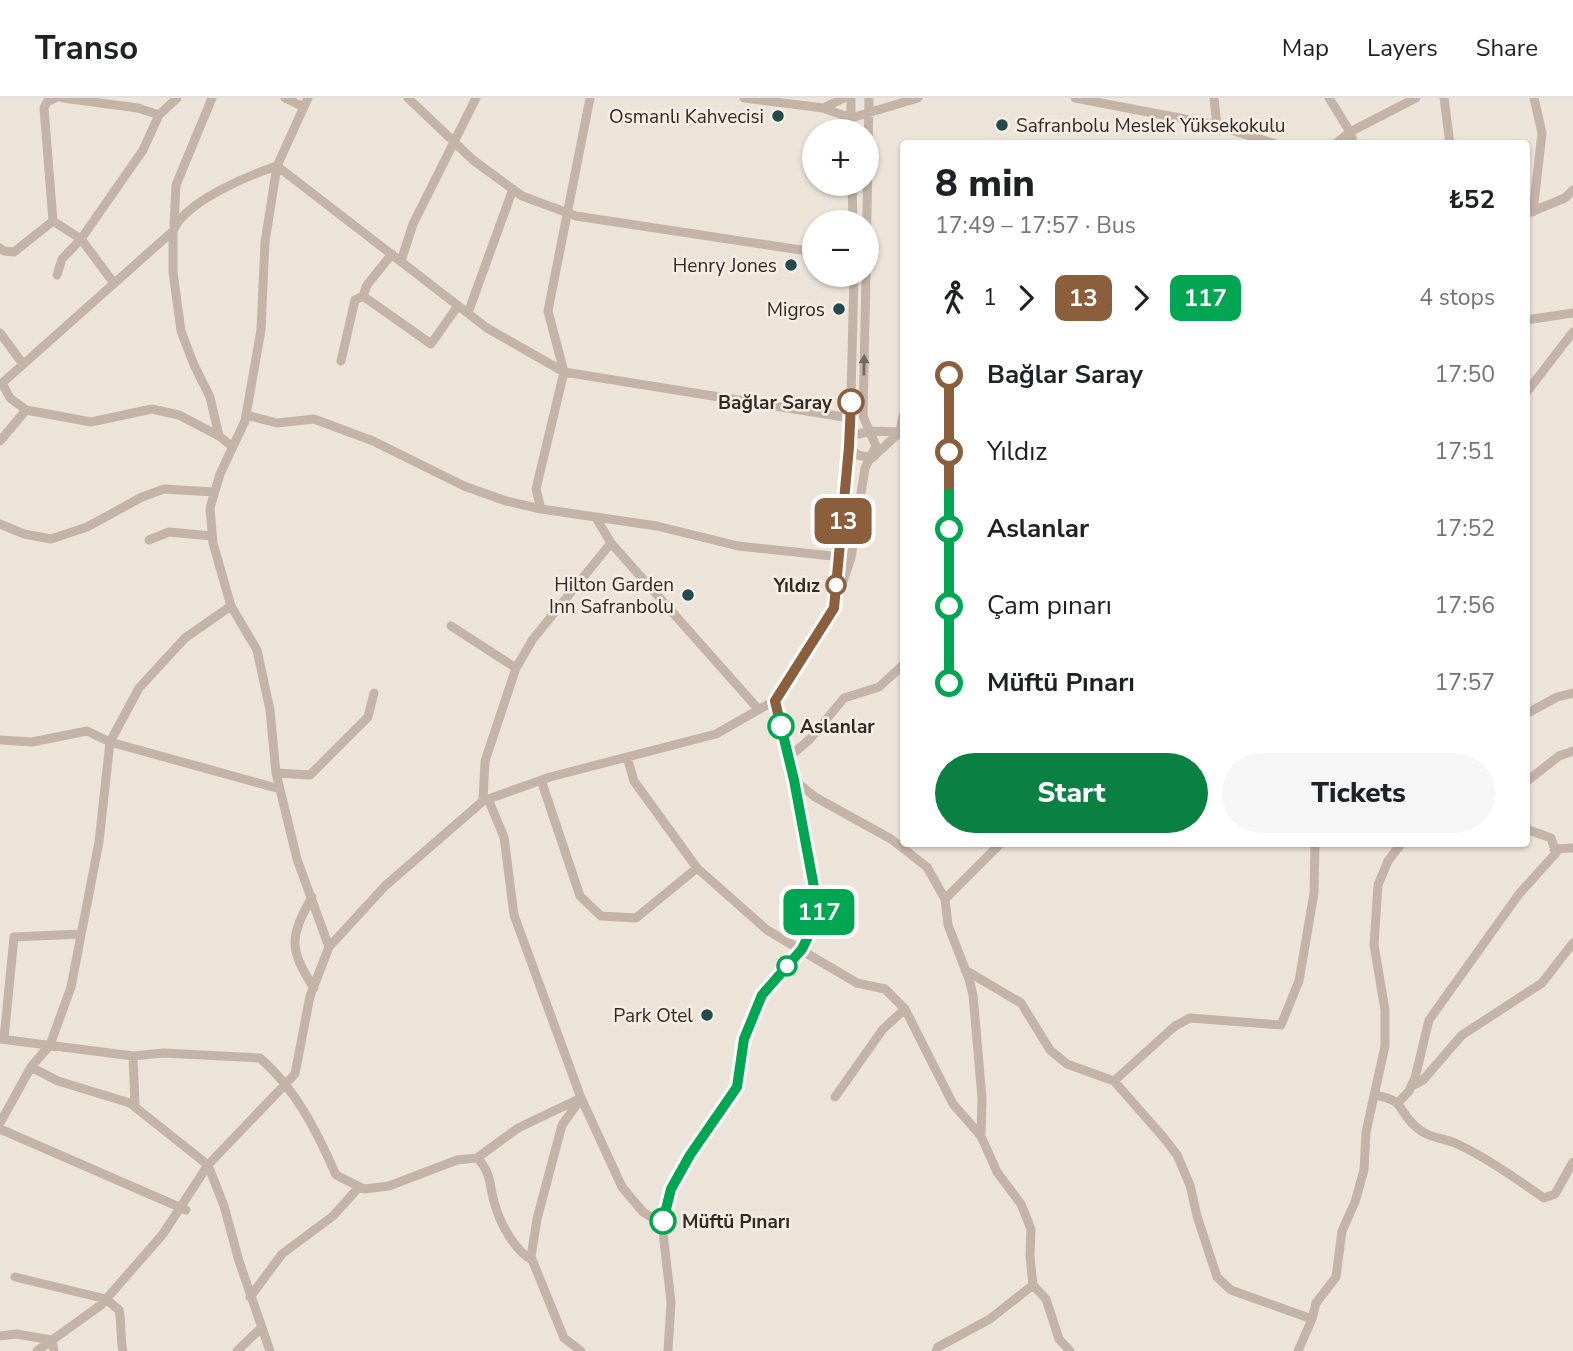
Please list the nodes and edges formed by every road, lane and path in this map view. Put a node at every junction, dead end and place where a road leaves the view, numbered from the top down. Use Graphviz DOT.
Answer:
graph roads {
  1 [pos="56,98"];
  2 [pos="63,98"];
  3 [pos="177,98"];
  4 [pos="212,98"];
  5 [pos="285,98"];
  6 [pos="408,98"];
  7 [pos="476,98"];
  8 [pos="590,98"];
  9 [pos="744,98"];
  10 [pos="845,98"];
  11 [pos="851,98"];
  12 [pos="869,98"];
  13 [pos="918,98"];
  14 [pos="1075,98"];
  15 [pos="1214,98"];
  16 [pos="1329,98"];
  17 [pos="1416,98"];
  18 [pos="1444,98"];
  19 [pos="1534,98"];
  20 [pos="1541,98"];
  21 [pos="794,101"];
  22 [pos="306,102"];
  23 [pos="823,108"];
  24 [pos="870,114"];
  25 [pos="159,115"];
  26 [pos="851,118"];
  27 [pos="1539,118"];
  28 [pos="1217,126"];
  29 [pos="1350,132"];
  30 [pos="1246,134"];
  31 [pos="1251,140"];
  32 [pos="1264,140"];
  33 [pos="1340,140"];
  34 [pos="1353,140"];
  35 [pos="1449,140"];
  36 [pos="455,143"];
  37 [pos="277,166"];
  38 [pos="513,189"];
  39 [pos="1573,190"];
  40 [pos="1530,207"];
  41 [pos="868,210"];
  42 [pos="566,212"];
  43 [pos="1530,213"];
  44 [pos="53,221"];
  45 [pos="174,228"];
  46 [pos="81,239"];
  47 [pos="0,248"];
  48 [pos="802,250"];
  49 [pos="393,254"];
  50 [pos="401,261"];
  51 [pos="57,275"];
  52 [pos="113,282"];
  53 [pos="853,287"];
  54 [pos="866,287"];
  55 [pos="363,296"];
  56 [pos="457,307"];
  57 [pos="468,313"];
  58 [pos="1573,313"];
  59 [pos="1530,319"];
  60 [pos="1573,332"];
  61 [pos="0,333"];
  62 [pos="341,361"];
  63 [pos="23,365"];
  64 [pos="564,372"];
  65 [pos="1,384"];
  66 [pos="1530,388"];
  67 [pos="26,410"];
  68 [pos="246,415"];
  69 [pos="850,418"];
  70 [pos="870,431"];
  71 [pos="900,434"];
  72 [pos="900,435"];
  73 [pos="219,436"];
  74 [pos="850,436"];
  75 [pos="0,441"];
  76 [pos="233,447"];
  77 [pos="849,447"];
  78 [pos="872,458"];
  79 [pos="214,492"];
  80 [pos="541,509"];
  81 [pos="596,518"];
  82 [pos="0,524"];
  83 [pos="212,536"];
  84 [pos="149,540"];
  85 [pos="611,543"];
  86 [pos="839,558"];
  87 [pos="850,558"];
  88 [pos="231,606"];
  89 [pos="834,608"];
  90 [pos="451,626"];
  91 [pos="516,667"];
  92 [pos="900,668"];
  93 [pos="374,693"];
  94 [pos="1573,693"];
  95 [pos="775,701"];
  96 [pos="759,710"];
  97 [pos="1530,712"];
  98 [pos="0,740"];
  99 [pos="110,742"];
  100 [pos="1573,751"];
  101 [pos="627,757"];
  102 [pos="788,758"];
  103 [pos="276,773"];
  104 [pos="1530,779"];
  105 [pos="541,780"];
  106 [pos="794,780"];
  107 [pos="280,789"];
  108 [pos="486,800"];
  109 [pos="1530,831"];
  110 [pos="900,846"];
  111 [pos="901,847"];
  112 [pos="997,847"];
  113 [pos="1315,847"];
  114 [pos="1399,847"];
  115 [pos="1573,848"];
  116 [pos="1554,849"];
  117 [pos="698,868"];
  118 [pos="312,897"];
  119 [pos="945,900"];
  120 [pos="81,934"];
  121 [pos="1573,943"];
  122 [pos="329,947"];
  123 [pos="802,949"];
  124 [pos="965,970"];
  125 [pos="314,988"];
  126 [pos="4,995"];
  127 [pos="905,1009"];
  128 [pos="2,1039"];
  129 [pos="50,1045"];
  130 [pos="133,1056"];
  131 [pos="31,1067"];
  132 [pos="1114,1081"];
  133 [pos="286,1084"];
  134 [pos="1411,1086"];
  135 [pos="1374,1095"];
  136 [pos="835,1097"];
  137 [pos="581,1098"];
  138 [pos="1398,1102"];
  139 [pos="135,1106"];
  140 [pos="0,1123"];
  141 [pos="0,1129"];
  142 [pos="981,1136"];
  143 [pos="477,1158"];
  144 [pos="1573,1163"];
  145 [pos="208,1165"];
  146 [pos="359,1186"];
  147 [pos="183,1208"];
  148 [pos="662,1224"];
  149 [pos="532,1260"];
  150 [pos="15,1278"];
  151 [pos="1033,1285"];
  152 [pos="250,1297"];
  153 [pos="106,1299"];
  154 [pos="1312,1318"];
  155 [pos="261,1328"];
  156 [pos="0,1336"];
  157 [pos="52,1340"];
  158 [pos="37,1351"];
  159 [pos="54,1351"];
  160 [pos="123,1351"];
  161 [pos="237,1351"];
  162 [pos="270,1351"];
  163 [pos="581,1351"];
  164 [pos="668,1351"];
  165 [pos="936,1351"];
  166 [pos="1070,1351"];
  167 [pos="1298,1351"];
  1 -- 44 [label="street"];
  2 -- 25 [label="street"];
  3 -- 25 [label="street"];
  4 -- 45 [label="street"];
  5 -- 22 [label="street"];
  6 -- 36 [label="street"];
  7 -- 36 [label="street"];
  8 -- 42 [label="street"];
  9 -- 21 [label="street"];
  10 -- 23 [label="street"];
  11 -- 26 [label="street"];
  12 -- 24 [label="street"];
  13 -- 24 [label="street"];
  14 -- 28 [label="street"];
  15 -- 28 [label="street"];
  16 -- 29 [label="street"];
  17 -- 29 [label="street"];
  18 -- 35 [label="street"];
  19 -- 27 [label="street"];
  20 -- 27 [label="street"];
  21 -- 23 [label="street"];
  22 -- 37 [label="street"];
  23 -- 26 [label="street"];
  24 -- 26 [label="street"];
  24 -- 41 [label="street"];
  25 -- 46 [label="street"];
  27 -- 40 [label="street"];
  28 -- 30 [label="street"];
  29 -- 33 [label="street"];
  29 -- 34 [label="street"];
  30 -- 31 [label="street"];
  30 -- 32 [label="street"];
  36 -- 38 [label="street"];
  36 -- 50 [label="street"];
  37 -- 45 [label="street"];
  37 -- 49 [label="street"];
  37 -- 68 [label="street"];
  38 -- 42 [label="street"];
  38 -- 57 [label="street"];
  39 -- 43 [label="street"];
  42 -- 48 [label="street"];
  42 -- 64 [label="street"];
  44 -- 46 [label="street"];
  44 -- 47 [label="street"];
  45 -- 52 [label="street"];
  45 -- 73 [label="street"];
  46 -- 51 [label="street"];
  46 -- 52 [label="street"];
  49 -- 50 [label="street"];
  49 -- 55 [label="street"];
  50 -- 56 [label="street"];
  52 -- 63 [label="street"];
  53 -- 69 [label="street"];
  70 -- 54 [label="street, one-way"];
  55 -- 56 [label="street"];
  55 -- 62 [label="street"];
  56 -- 57 [label="street"];
  57 -- 64 [label="street"];
  58 -- 59 [label="street"];
  60 -- 66 [label="street"];
  61 -- 63 [label="street"];
  63 -- 65 [label="street"];
  64 -- 69 [label="street"];
  64 -- 80 [label="street"];
  65 -- 67 [label="street"];
  67 -- 73 [label="street"];
  67 -- 75 [label="street"];
  68 -- 76 [label="street"];
  68 -- 80 [label="street"];
  69 -- 74 [label="street"];
  70 -- 71 [label="street"];
  70 -- 74 [label="street"];
  70 -- 78 [label="street"];
  72 -- 78 [label="street"];
  73 -- 76 [label="street"];
  74 -- 77 [label="street"];
  76 -- 79 [label="street"];
  77 -- 78 [label="street"];
  77 -- 86 [label="street"];
  78 -- 87 [label="street"];
  79 -- 82 [label="street"];
  79 -- 83 [label="street"];
  80 -- 81 [label="street"];
  81 -- 85 [label="street"];
  81 -- 86 [label="street"];
  83 -- 84 [label="street"];
  83 -- 88 [label="street"];
  85 -- 91 [label="street"];
  85 -- 96 [label="street"];
  86 -- 87 [label="street"];
  86 -- 89 [label="street"];
  87 -- 89 [label="street"];
  88 -- 99 [label="street"];
  88 -- 103 [label="street"];
  89 -- 95 [label="street"];
  90 -- 91 [label="street"];
  91 -- 108 [label="street"];
  92 -- 102 [label="street"];
  93 -- 103 [label="street"];
  94 -- 97 [label="street"];
  95 -- 96 [label="street"];
  95 -- 102 [label="street"];
  96 -- 101 [label="street"];
  98 -- 99 [label="street"];
  99 -- 107 [label="street"];
  99 -- 120 [label="street"];
  100 -- 104 [label="street"];
  101 -- 105 [label="street"];
  101 -- 117 [label="street"];
  102 -- 106 [label="street"];
  103 -- 107 [label="street"];
  105 -- 108 [label="street"];
  105 -- 117 [label="street"];
  106 -- 110 [label="street"];
  106 -- 123 [label="street"];
  107 -- 118 [label="street"];
  108 -- 122 [label="street"];
  108 -- 137 [label="street"];
  109 -- 116 [label="street"];
  111 -- 119 [label="street"];
  112 -- 119 [label="street"];
  113 -- 132 [label="street"];
  114 -- 135 [label="street"];
  115 -- 116 [label="street"];
  116 -- 134 [label="street"];
  117 -- 123 [label="street"];
  118 -- 122 [label="street"];
  118 -- 125 [label="street"];
  119 -- 124 [label="street"];
  120 -- 126 [label="street"];
  120 -- 129 [label="street"];
  121 -- 134 [label="street"];
  122 -- 125 [label="street"];
  123 -- 127 [label="street"];
  123 -- 148 [label="street"];
  124 -- 132 [label="street"];
  124 -- 142 [label="street"];
  125 -- 133 [label="street"];
  126 -- 128 [label="street"];
  127 -- 136 [label="street"];
  127 -- 142 [label="street"];
  128 -- 129 [label="street"];
  129 -- 130 [label="street"];
  129 -- 131 [label="street"];
  130 -- 133 [label="street"];
  130 -- 139 [label="street"];
  131 -- 139 [label="street"];
  131 -- 140 [label="street"];
  132 -- 154 [label="street"];
  133 -- 145 [label="street"];
  133 -- 146 [label="street"];
  134 -- 138 [label="street"];
  135 -- 138 [label="street"];
  135 -- 154 [label="street"];
  137 -- 143 [label="street"];
  137 -- 148 [label="street"];
  137 -- 149 [label="street"];
  138 -- 144 [label="street"];
  139 -- 145 [label="street"];
  141 -- 147 [label="street"];
  142 -- 151 [label="street"];
  143 -- 146 [label="street"];
  143 -- 149 [label="street"];
  145 -- 147 [label="street"];
  145 -- 152 [label="street"];
  146 -- 152 [label="street"];
  147 -- 153 [label="street"];
  148 -- 164 [label="street"];
  149 -- 163 [label="street"];
  150 -- 153 [label="street"];
  151 -- 165 [label="street"];
  151 -- 166 [label="street"];
  152 -- 155 [label="street"];
  153 -- 157 [label="street"];
  153 -- 160 [label="street"];
  154 -- 167 [label="street"];
  155 -- 161 [label="street"];
  155 -- 162 [label="street"];
  156 -- 157 [label="street"];
  157 -- 158 [label="street"];
  157 -- 159 [label="street"];
}
